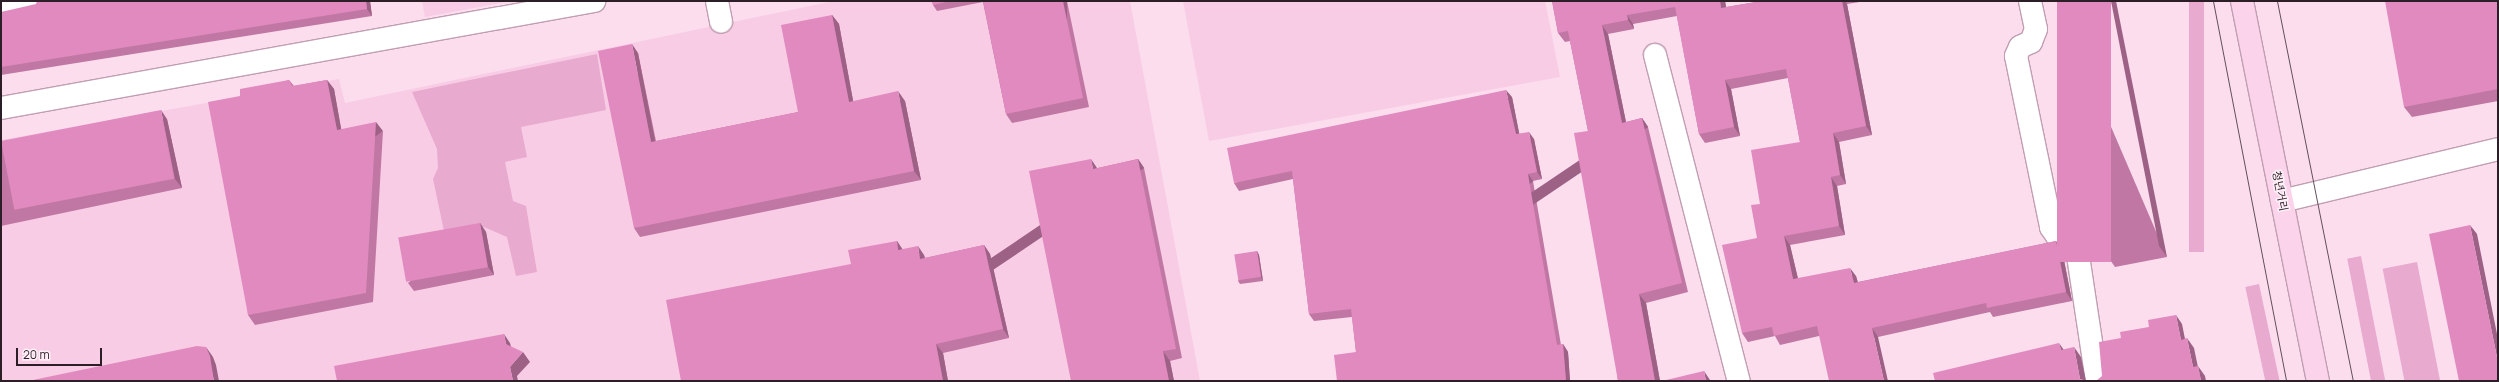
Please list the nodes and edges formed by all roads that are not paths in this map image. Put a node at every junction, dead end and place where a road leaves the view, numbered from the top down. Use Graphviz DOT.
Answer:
graph roads {
  1 [pos="33,1"];
  2 [pos="594,1"];
  3 [pos="717,1"];
  4 [pos="2030,1"];
  5 [pos="2242,1"];
  6 [pos="1,7"];
  7 [pos="721,22"];
  8 [pos="1655,56"];
  9 [pos="1,108"];
  10 [pos="2498,149"];
  11 [pos="2282,201"];
  12 [pos="1739,381"];
  13 [pos="2097,381"];
  14 [pos="2318,381"];
  1 -- 6 [label="street"];
  2 -- 9 [label="street"];
  3 -- 7 [label="street"];
  4 -- 13 [label="street"];
  5 -- 11 [label="main road, 청년거리"];
  8 -- 12 [label="street"];
  10 -- 11 [label="street"];
  11 -- 14 [label="main road, 청년거리"];
}
